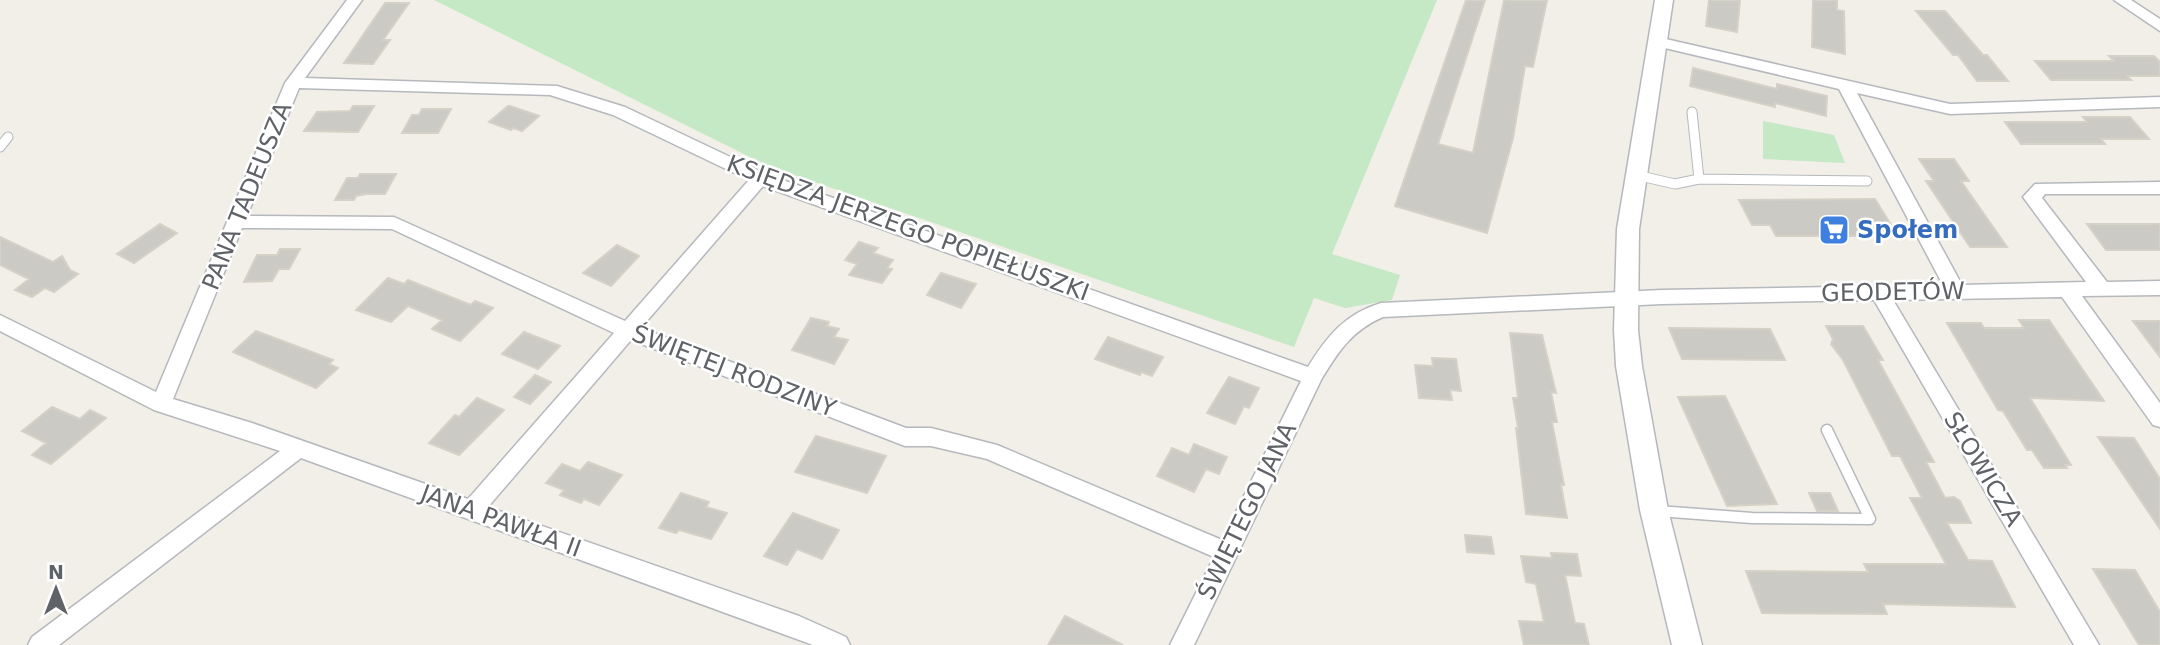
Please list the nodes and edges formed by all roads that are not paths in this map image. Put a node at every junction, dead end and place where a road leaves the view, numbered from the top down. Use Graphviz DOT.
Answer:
graph roads {
  1 [pos="355,0"];
  2 [pos="1664,0"];
  3 [pos="2121,0"];
  4 [pos="2160,26"];
  5 [pos="1657,42"];
  6 [pos="293,83"];
  7 [pos="1845,85"];
  8 [pos="2160,102"];
  9 [pos="1692,112"];
  10 [pos="8,137"];
  11 [pos="0,147"];
  12 [pos="1636,175"];
  13 [pos="760,178"];
  14 [pos="1699,179"];
  15 [pos="1867,181"];
  16 [pos="2160,188"];
  17 [pos="237,222"];
  18 [pos="2066,288"];
  19 [pos="2101,288"];
  20 [pos="2160,288"];
  21 [pos="1956,290"];
  22 [pos="1879,292"];
  23 [pos="1626,298"];
  24 [pos="0,323"];
  25 [pos="626,330"];
  26 [pos="1313,377"];
  27 [pos="161,404"];
  28 [pos="2160,419"];
  29 [pos="1826,430"];
  30 [pos="298,449"];
  31 [pos="471,510"];
  32 [pos="1654,510"];
  33 [pos="1227,552"];
  34 [pos="40,645"];
  35 [pos="838,645"];
  36 [pos="1182,645"];
  37 [pos="1688,645"];
  38 [pos="2087,645"];
  1 -- 6 [label="street, PANA TADEUSZA"];
  2 -- 5 [label="street"];
  3 -- 4 [label="street"];
  5 -- 7 [label="street"];
  5 -- 12 [label="street"];
  6 -- 13 [label="street, KSIĘDZA JERZEGO POPIEŁUSZKI"];
  6 -- 17 [label="street, PANA TADEUSZA"];
  7 -- 8 [label="street"];
  7 -- 21 [label="street"];
  9 -- 14 [label="lane"];
  10 -- 11 [label="lane"];
  12 -- 14 [label="lane"];
  12 -- 23 [label="street"];
  13 -- 25 [label="street"];
  13 -- 26 [label="street, KSIĘDZA JERZEGO POPIEŁUSZKI"];
  14 -- 15 [label="lane"];
  16 -- 19 [label="street"];
  17 -- 25 [label="street, ŚWIĘTEJ RODZINY"];
  17 -- 27 [label="street, PANA TADEUSZA"];
  18 -- 19 [label="street, GEODETÓW"];
  18 -- 21 [label="street, GEODETÓW"];
  18 -- 28 [label="street"];
  19 -- 20 [label="street, GEODETÓW"];
  21 -- 22 [label="street, GEODETÓW"];
  22 -- 23 [label="street, GEODETÓW"];
  22 -- 38 [label="street, SŁOWICZA"];
  23 -- 26 [label="street, GEODETÓW"];
  23 -- 32 [label="street"];
  24 -- 27 [label="street, JANA PAWŁA II"];
  25 -- 31 [label="street"];
  25 -- 33 [label="street, ŚWIĘTEJ RODZINY"];
  26 -- 33 [label="street, ŚWIĘTEGO JANA"];
  27 -- 30 [label="street, JANA PAWŁA II"];
  29 -- 32 [label="lane"];
  30 -- 31 [label="street, JANA PAWŁA II"];
  30 -- 34 [label="street"];
  31 -- 35 [label="street, JANA PAWŁA II"];
  32 -- 37 [label="street"];
  33 -- 36 [label="street, ŚWIĘTEGO JANA"];
}
